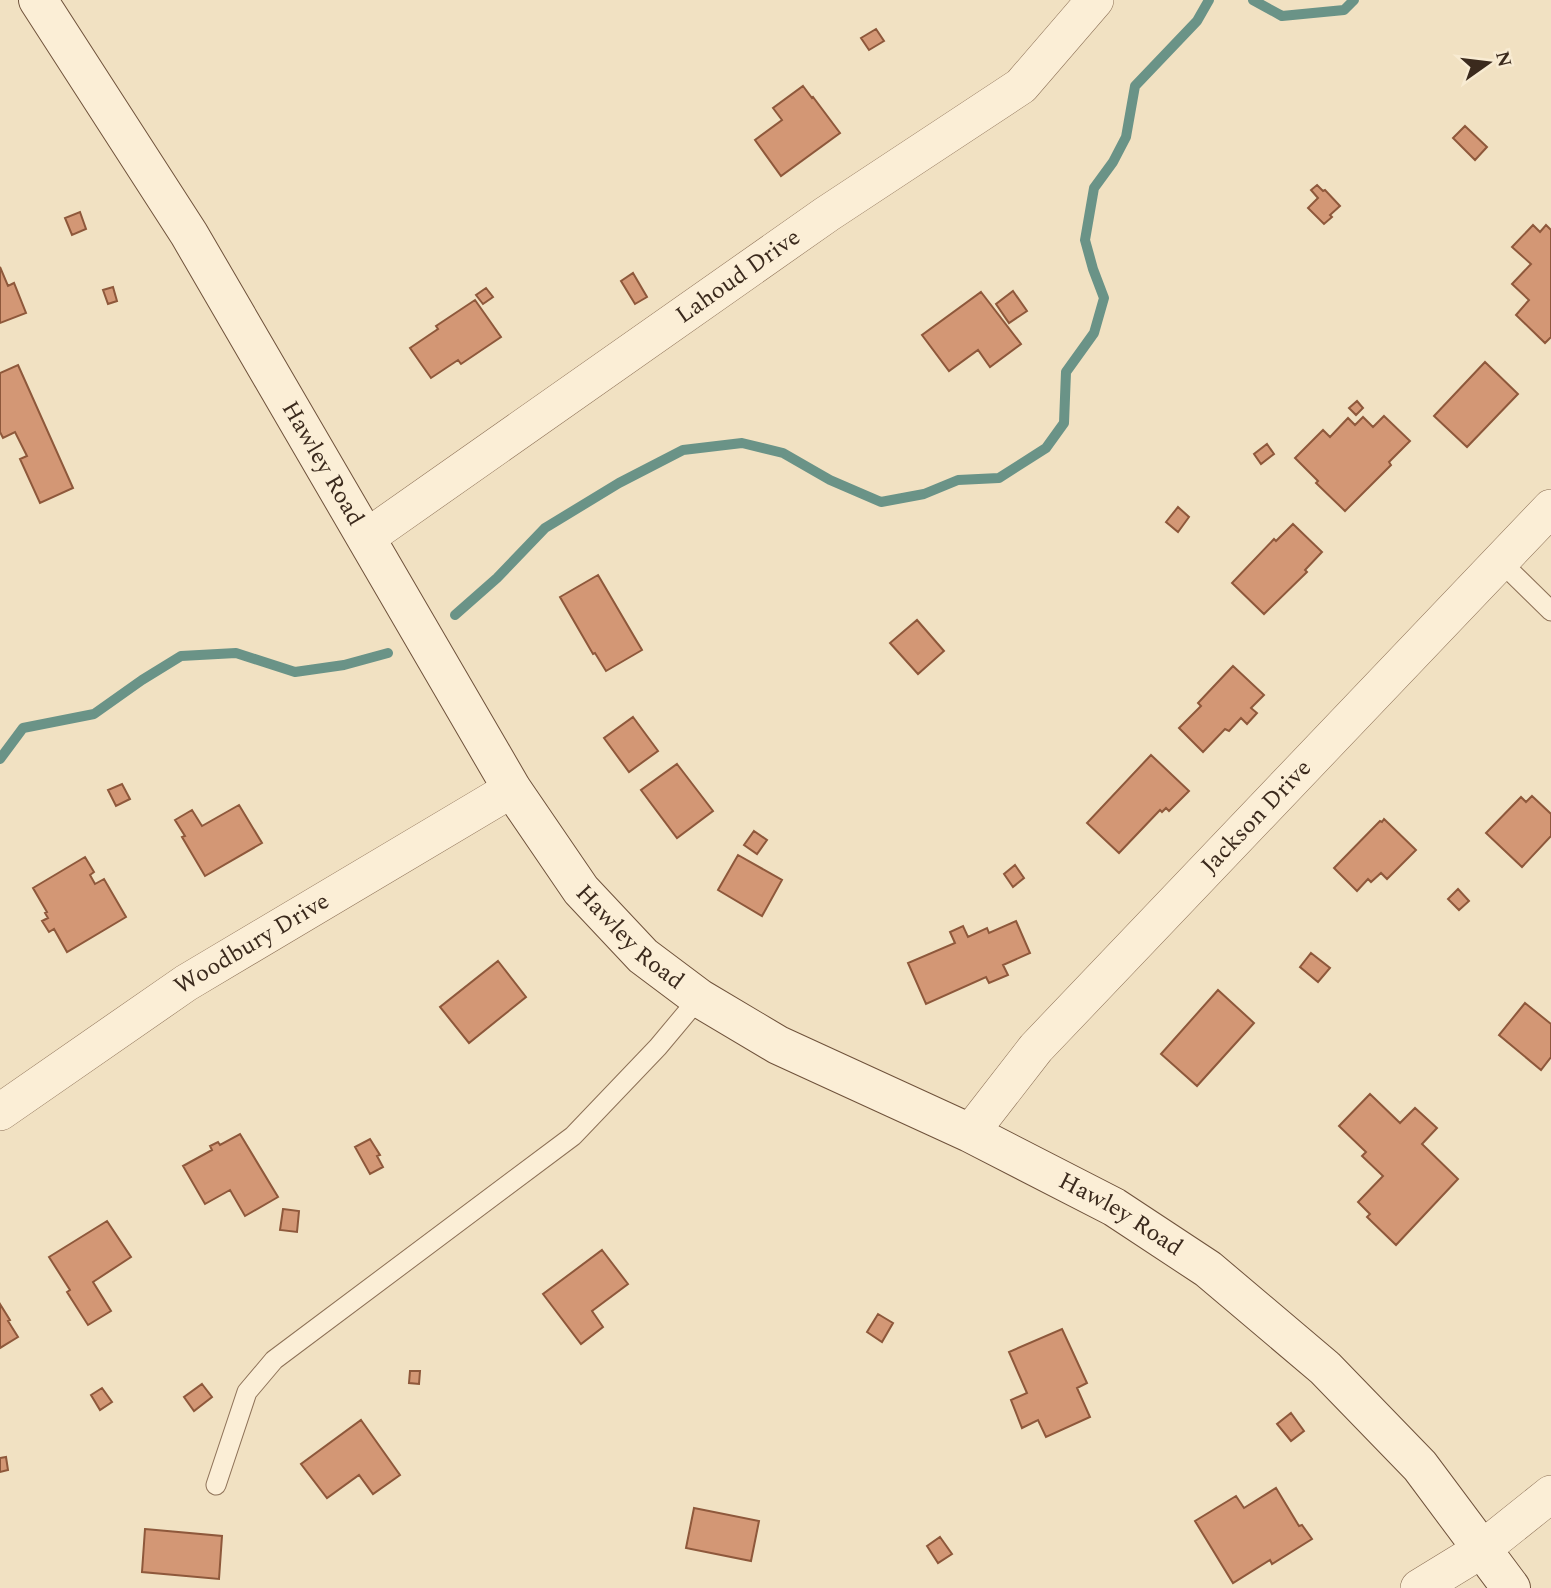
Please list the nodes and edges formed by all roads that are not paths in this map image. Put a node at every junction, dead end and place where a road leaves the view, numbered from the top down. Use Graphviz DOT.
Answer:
graph roads {
  1 [pos="38,0"];
  2 [pos="1095,0"];
  3 [pos="1551,508"];
  4 [pos="366,538"];
  5 [pos="1500,561"];
  6 [pos="1551,611"];
  7 [pos="512,789"];
  8 [pos="699,998"];
  9 [pos="0,1112"];
  10 [pos="970,1133"];
  11 [pos="216,1485"];
  12 [pos="1551,1494"];
  13 [pos="1481,1550"];
  14 [pos="1419,1588"];
  15 [pos="1511,1588"];
  1 -- 4 [label="street, Hawley Road"];
  2 -- 4 [label="street, Lahoud Drive"];
  3 -- 5 [label="street, Jackson Drive"];
  4 -- 7 [label="street, Hawley Road"];
  5 -- 6 [label="lane"];
  5 -- 10 [label="street, Jackson Drive"];
  7 -- 8 [label="street, Hawley Road"];
  7 -- 9 [label="street, Woodbury Drive"];
  8 -- 10 [label="street, Hawley Road"];
  8 -- 11 [label="lane"];
  10 -- 13 [label="street, Hawley Road"];
  12 -- 13 [label="street"];
  13 -- 14 [label="street"];
  13 -- 15 [label="street, Hawley Road"];
}
